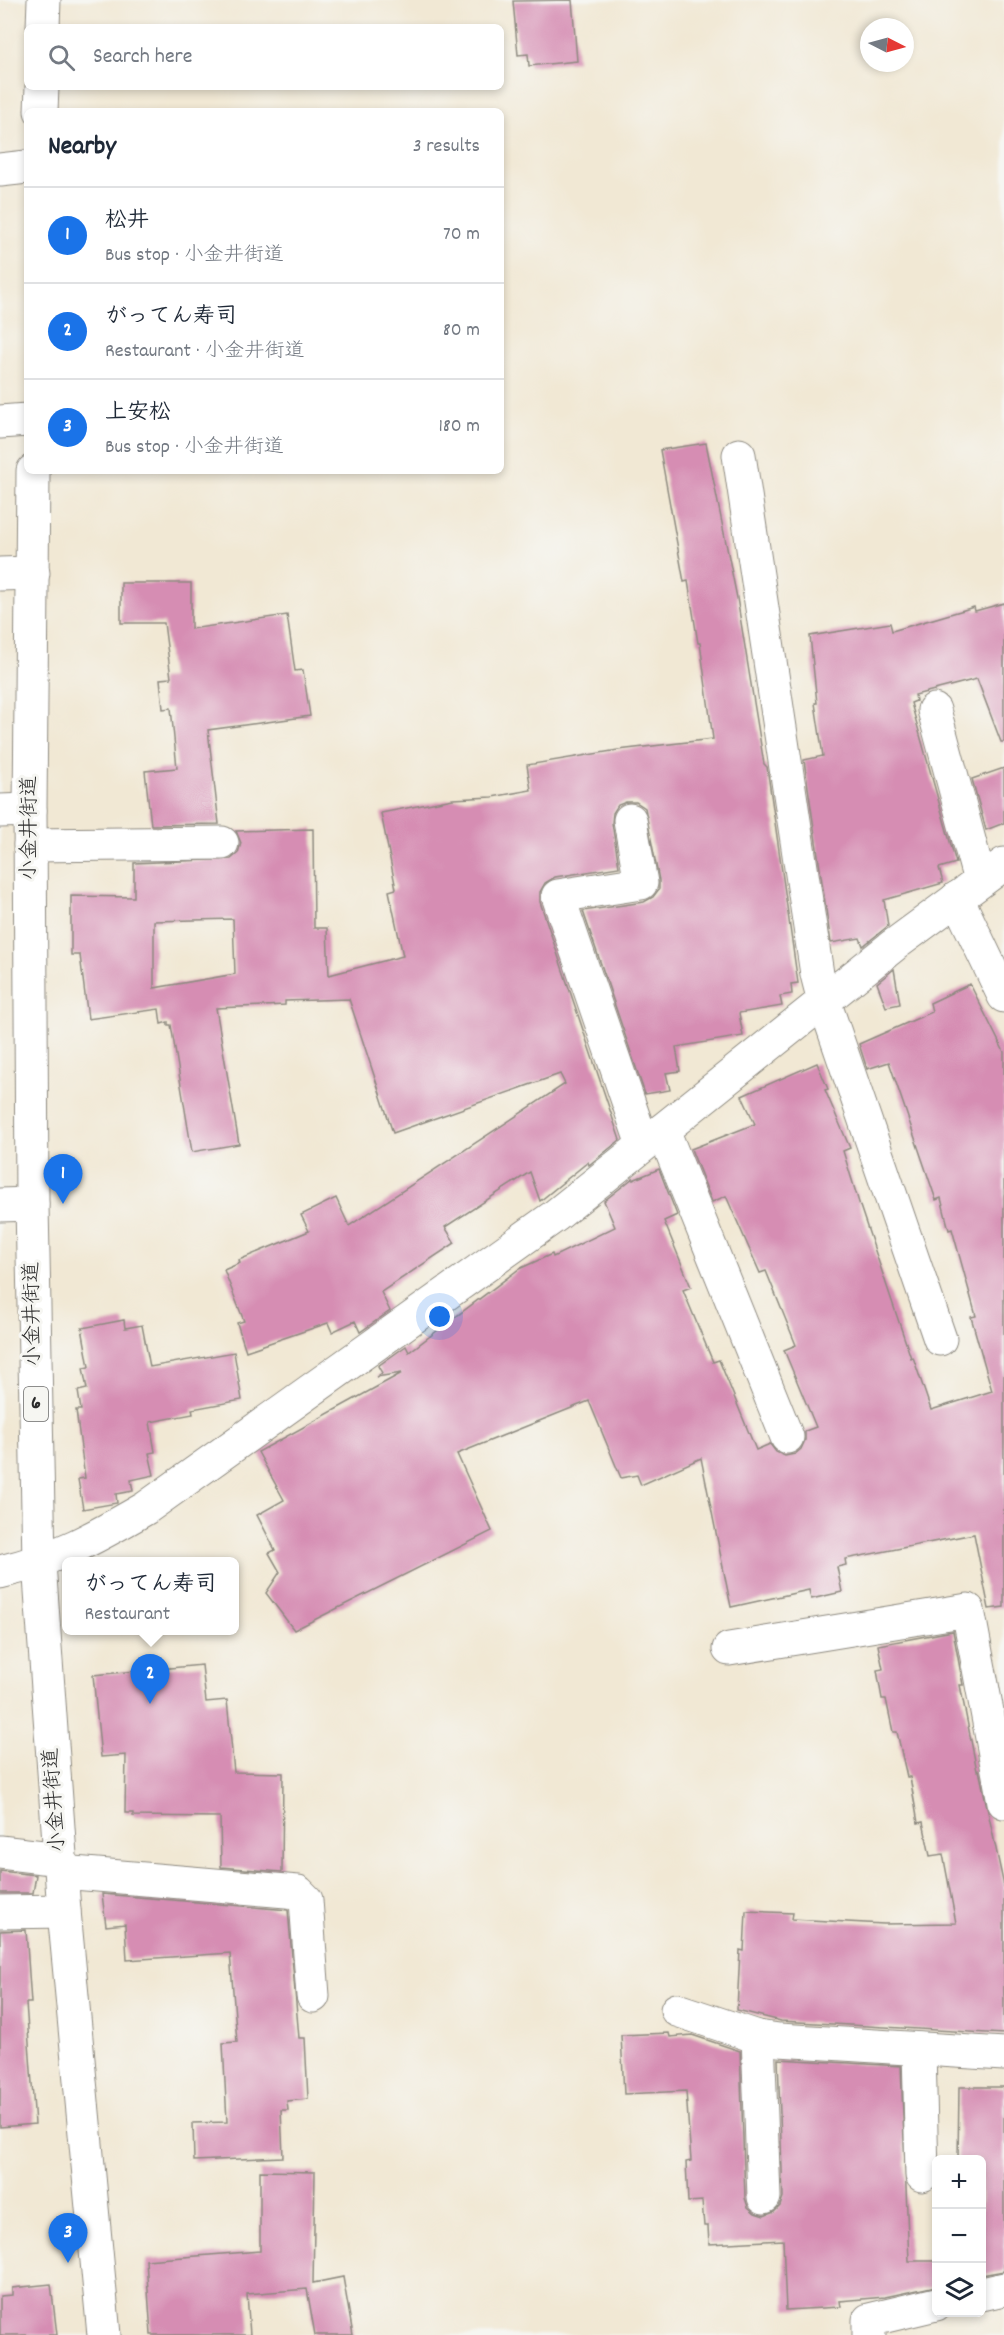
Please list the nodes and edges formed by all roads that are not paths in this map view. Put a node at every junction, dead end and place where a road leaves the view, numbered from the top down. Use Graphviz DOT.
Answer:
graph roads {
  1 [pos="44,0"];
  2 [pos="43,24"];
  3 [pos="42,90"];
  4 [pos="41,108"];
  5 [pos="24,167"];
  6 [pos="0,170"];
  7 [pos="24,420"];
  8 [pos="0,422"];
  9 [pos="739,455"];
  10 [pos="33,474"];
  11 [pos="33,573"];
  12 [pos="0,574"];
  13 [pos="934,710"];
  14 [pos="15,811"];
  15 [pos="630,820"];
  16 [pos="222,843"];
  17 [pos="30,845"];
  18 [pos="980,881"];
  19 [pos="1004,996"];
  20 [pos="824,1001"];
  21 [pos="653,1138"];
  22 [pos="16,1204"];
  23 [pos="940,1339"];
  24 [pos="787,1437"];
  25 [pos="39,1563"];
  26 [pos="0,1572"];
  27 [pos="729,1649"];
  28 [pos="1004,1802"];
  29 [pos="0,1852"];
  30 [pos="61,1865"];
  31 [pos="64,1911"];
  32 [pos="0,1912"];
  33 [pos="313,1996"];
  34 [pos="677,2010"];
  35 [pos="758,2037"];
  36 [pos="919,2049"];
  37 [pos="1004,2054"];
  38 [pos="922,2175"];
  39 [pos="764,2197"];
  40 [pos="1004,2289"];
  41 [pos="986,2293"];
  42 [pos="932,2305"];
  43 [pos="104,2335"];
  44 [pos="869,2335"];
  1 -- 2 [label="street"];
  3 -- 4 [label="street"];
  5 -- 6 [label="street"];
  7 -- 8 [label="street"];
  9 -- 20 [label="street"];
  10 -- 11 [label="street, 小金井街道 / 6"];
  11 -- 12 [label="street"];
  11 -- 14 [label="street, 小金井街道 / 6"];
  13 -- 18 [label="street"];
  14 -- 17 [label="street, 小金井街道 / 6"];
  15 -- 21 [label="street"];
  16 -- 17 [label="street"];
  17 -- 22 [label="street, 小金井街道 / 6"];
  18 -- 19 [label="street"];
  18 -- 20 [label="street"];
  20 -- 21 [label="street"];
  20 -- 23 [label="street"];
  21 -- 24 [label="street"];
  21 -- 25 [label="street"];
  22 -- 25 [label="street, 小金井街道 / 6"];
  25 -- 26 [label="street"];
  25 -- 30 [label="street, 小金井街道 / 6"];
  27 -- 28 [label="street"];
  29 -- 30 [label="street"];
  30 -- 31 [label="street, 小金井街道 / 6"];
  30 -- 33 [label="street"];
  31 -- 32 [label="street"];
  31 -- 43 [label="street, 小金井街道 / 6"];
  34 -- 35 [label="street"];
  35 -- 36 [label="street"];
  35 -- 39 [label="street"];
  36 -- 37 [label="street"];
  36 -- 38 [label="street"];
  40 -- 41 [label="street"];
  42 -- 44 [label="street"];
}
